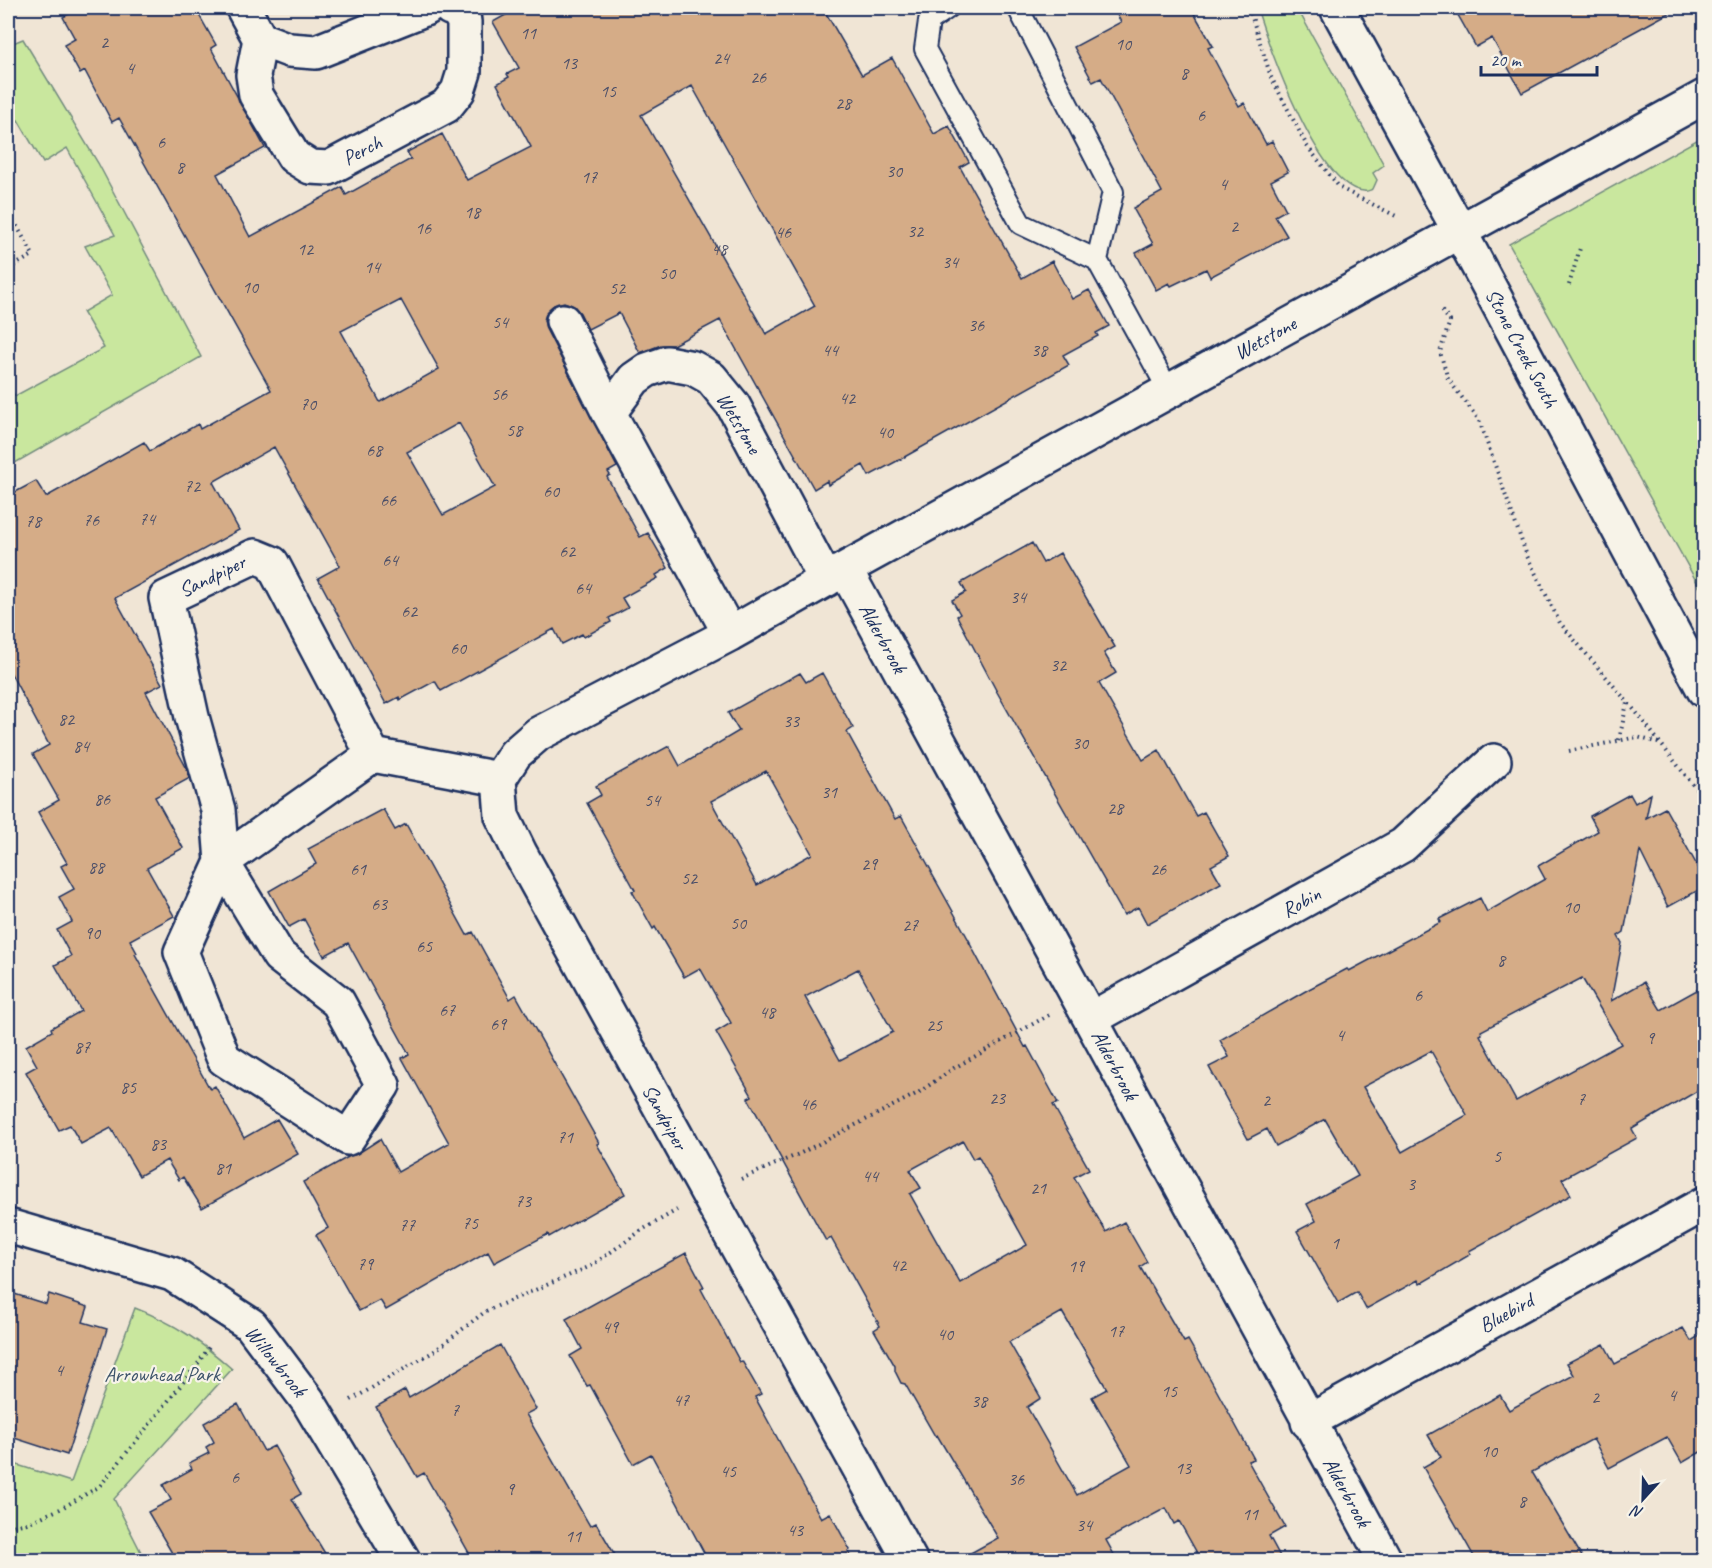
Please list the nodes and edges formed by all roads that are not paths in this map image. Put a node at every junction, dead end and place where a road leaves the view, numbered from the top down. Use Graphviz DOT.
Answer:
graph roads {
  1 [pos="243,8"];
  2 [pos="427,8"];
  3 [pos="450,8"];
  4 [pos="948,8"];
  5 [pos="1018,8"];
  6 [pos="1337,8"];
  7 [pos="260,39"];
  8 [pos="1704,97"];
  9 [pos="1460,232"];
  10 [pos="1097,260"];
  11 [pos="563,321"];
  12 [pos="1169,391"];
  13 [pos="609,413"];
  14 [pos="836,574"];
  15 [pos="730,634"];
  16 [pos="1704,690"];
  17 [pos="373,755"];
  18 [pos="1494,761"];
  19 [pos="499,779"];
  20 [pos="222,862"];
  21 [pos="1085,1009"];
  22 [pos="1704,1204"];
  23 [pos="8,1226"];
  24 [pos="1308,1422"];
  25 [pos="403,1560"];
  26 [pos="910,1560"];
  27 [pos="1385,1560"];
  1 -- 7 [label="street"];
  2 -- 7 [label="street"];
  3 -- 7 [label="street, Perch"];
  4 -- 10 [label="lane"];
  5 -- 10 [label="lane"];
  6 -- 9 [label="street, Stone Creek South"];
  8 -- 9 [label="street, Wetstone"];
  9 -- 12 [label="street, Wetstone"];
  9 -- 16 [label="street, Stone Creek South"];
  10 -- 12 [label="lane"];
  11 -- 13 [label="street"];
  12 -- 14 [label="street, Wetstone"];
  13 -- 14 [label="street, Wetstone"];
  13 -- 15 [label="street"];
  14 -- 15 [label="street, Wetstone"];
  14 -- 21 [label="street, Alderbrook"];
  15 -- 19 [label="street, Wetstone"];
  17 -- 19 [label="street"];
  17 -- 20 [label="street"];
  17 -- 20 [label="street, Sandpiper"];
  18 -- 21 [label="street, Robin"];
  19 -- 26 [label="street, Sandpiper"];
  20 -- 20 [label="street, Sandpiper"];
  21 -- 24 [label="street, Alderbrook"];
  22 -- 24 [label="street, Bluebird"];
  23 -- 25 [label="street, Willowbrook"];
  24 -- 27 [label="street, Alderbrook"];
}
